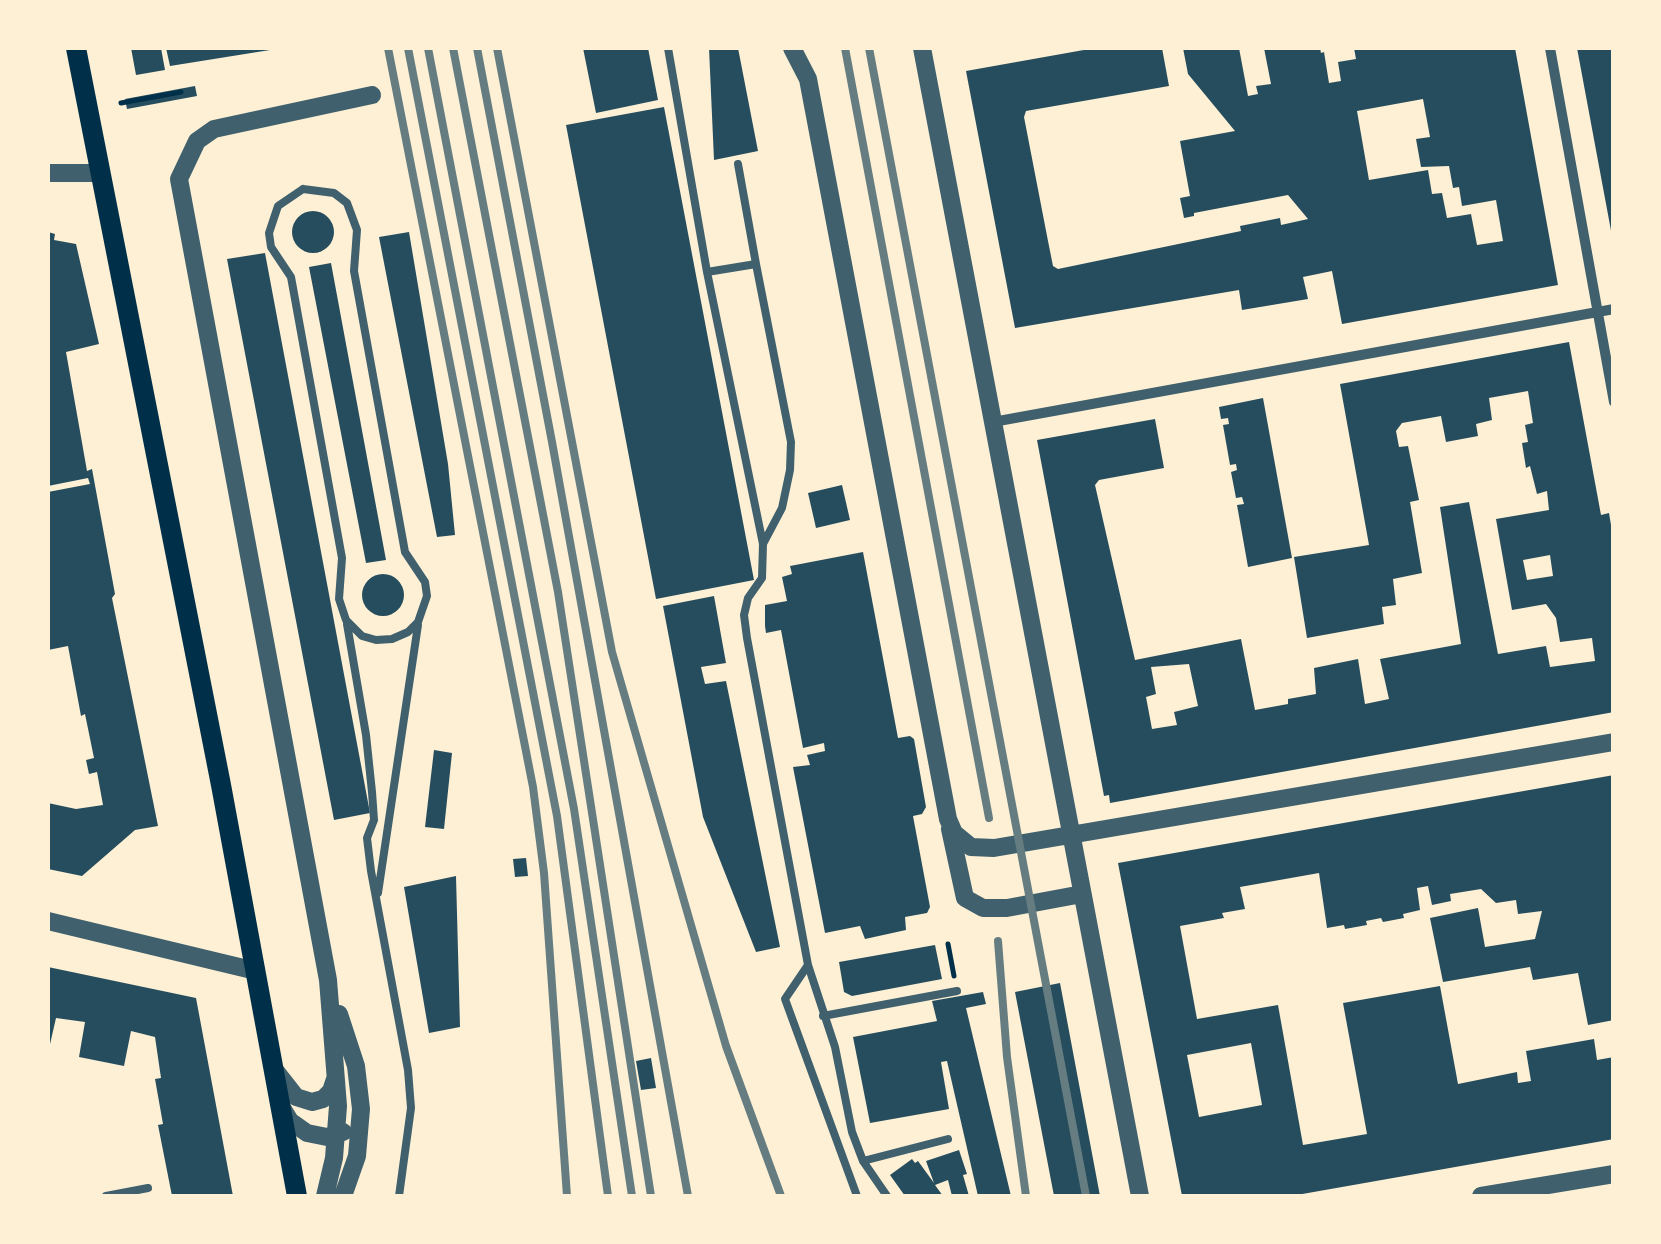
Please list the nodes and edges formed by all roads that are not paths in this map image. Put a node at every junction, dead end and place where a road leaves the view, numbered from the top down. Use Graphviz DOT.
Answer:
graph roads {
  1 [pos="76,48"];
  2 [pos="668,48"];
  3 [pos="792,48"];
  4 [pos="922,48"];
  5 [pos="1550,48"];
  6 [pos="372,94"];
  7 [pos="738,164"];
  8 [pos="48,173"];
  9 [pos="99,173"];
  10 [pos="756,264"];
  11 [pos="707,272"];
  12 [pos="1614,308"];
  13 [pos="1598,312"];
  14 [pos="1614,402"];
  15 [pos="994,422"];
  16 [pos="762,544"];
  17 [pos="346,620"];
  18 [pos="418,622"];
  19 [pos="1614,742"];
  20 [pos="948,818"];
  21 [pos="1072,836"];
  22 [pos="1082,894"];
  23 [pos="377,898"];
  24 [pos="48,922"];
  25 [pos="808,965"];
  26 [pos="256,970"];
  27 [pos="328,980"];
  28 [pos="957,991"];
  29 [pos="823,1016"];
  30 [pos="274,1069"];
  31 [pos="337,1074"];
  32 [pos="282,1107"];
  33 [pos="360,1109"];
  34 [pos="336,1135"];
  35 [pos="948,1139"];
  36 [pos="863,1161"];
  37 [pos="1614,1174"];
  38 [pos="148,1188"];
  39 [pos="399,1195"];
  40 [pos="106,1196"];
  41 [pos="297,1196"];
  42 [pos="325,1196"];
  43 [pos="343,1196"];
  44 [pos="857,1196"];
  45 [pos="887,1196"];
  46 [pos="1140,1196"];
  47 [pos="1486,1196"];
  1 -- 9 [label="main road"];
  2 -- 11 [label="lane"];
  3 -- 20 [label="street"];
  4 -- 15 [label="street"];
  5 -- 13 [label="street"];
  6 -- 27 [label="street"];
  7 -- 10 [label="lane"];
  8 -- 9 [label="street"];
  9 -- 26 [label="main road"];
  10 -- 11 [label="lane"];
  10 -- 16 [label="lane"];
  11 -- 16 [label="lane"];
  12 -- 13 [label="street"];
  13 -- 14 [label="street"];
  13 -- 15 [label="street"];
  15 -- 21 [label="street"];
  16 -- 25 [label="lane"];
  17 -- 18 [label="lane"];
  17 -- 18 [label="lane"];
  17 -- 23 [label="lane"];
  18 -- 23 [label="lane"];
  19 -- 21 [label="street"];
  20 -- 21 [label="street"];
  20 -- 22 [label="street"];
  21 -- 22 [label="street"];
  22 -- 46 [label="street"];
  23 -- 39 [label="lane"];
  24 -- 26 [label="street"];
  25 -- 29 [label="lane"];
  25 -- 44 [label="lane"];
  26 -- 30 [label="main road"];
  27 -- 31 [label="street"];
  27 -- 33 [label="street"];
  28 -- 29 [label="lane"];
  29 -- 36 [label="lane"];
  30 -- 31 [label="street"];
  30 -- 32 [label="main road"];
  31 -- 34 [label="street"];
  32 -- 34 [label="street"];
  32 -- 41 [label="main road"];
  33 -- 34 [label="street"];
  33 -- 43 [label="street"];
  34 -- 42 [label="street"];
  35 -- 36 [label="lane"];
  36 -- 45 [label="lane"];
  37 -- 47 [label="street"];
  38 -- 40 [label="lane"];
}
